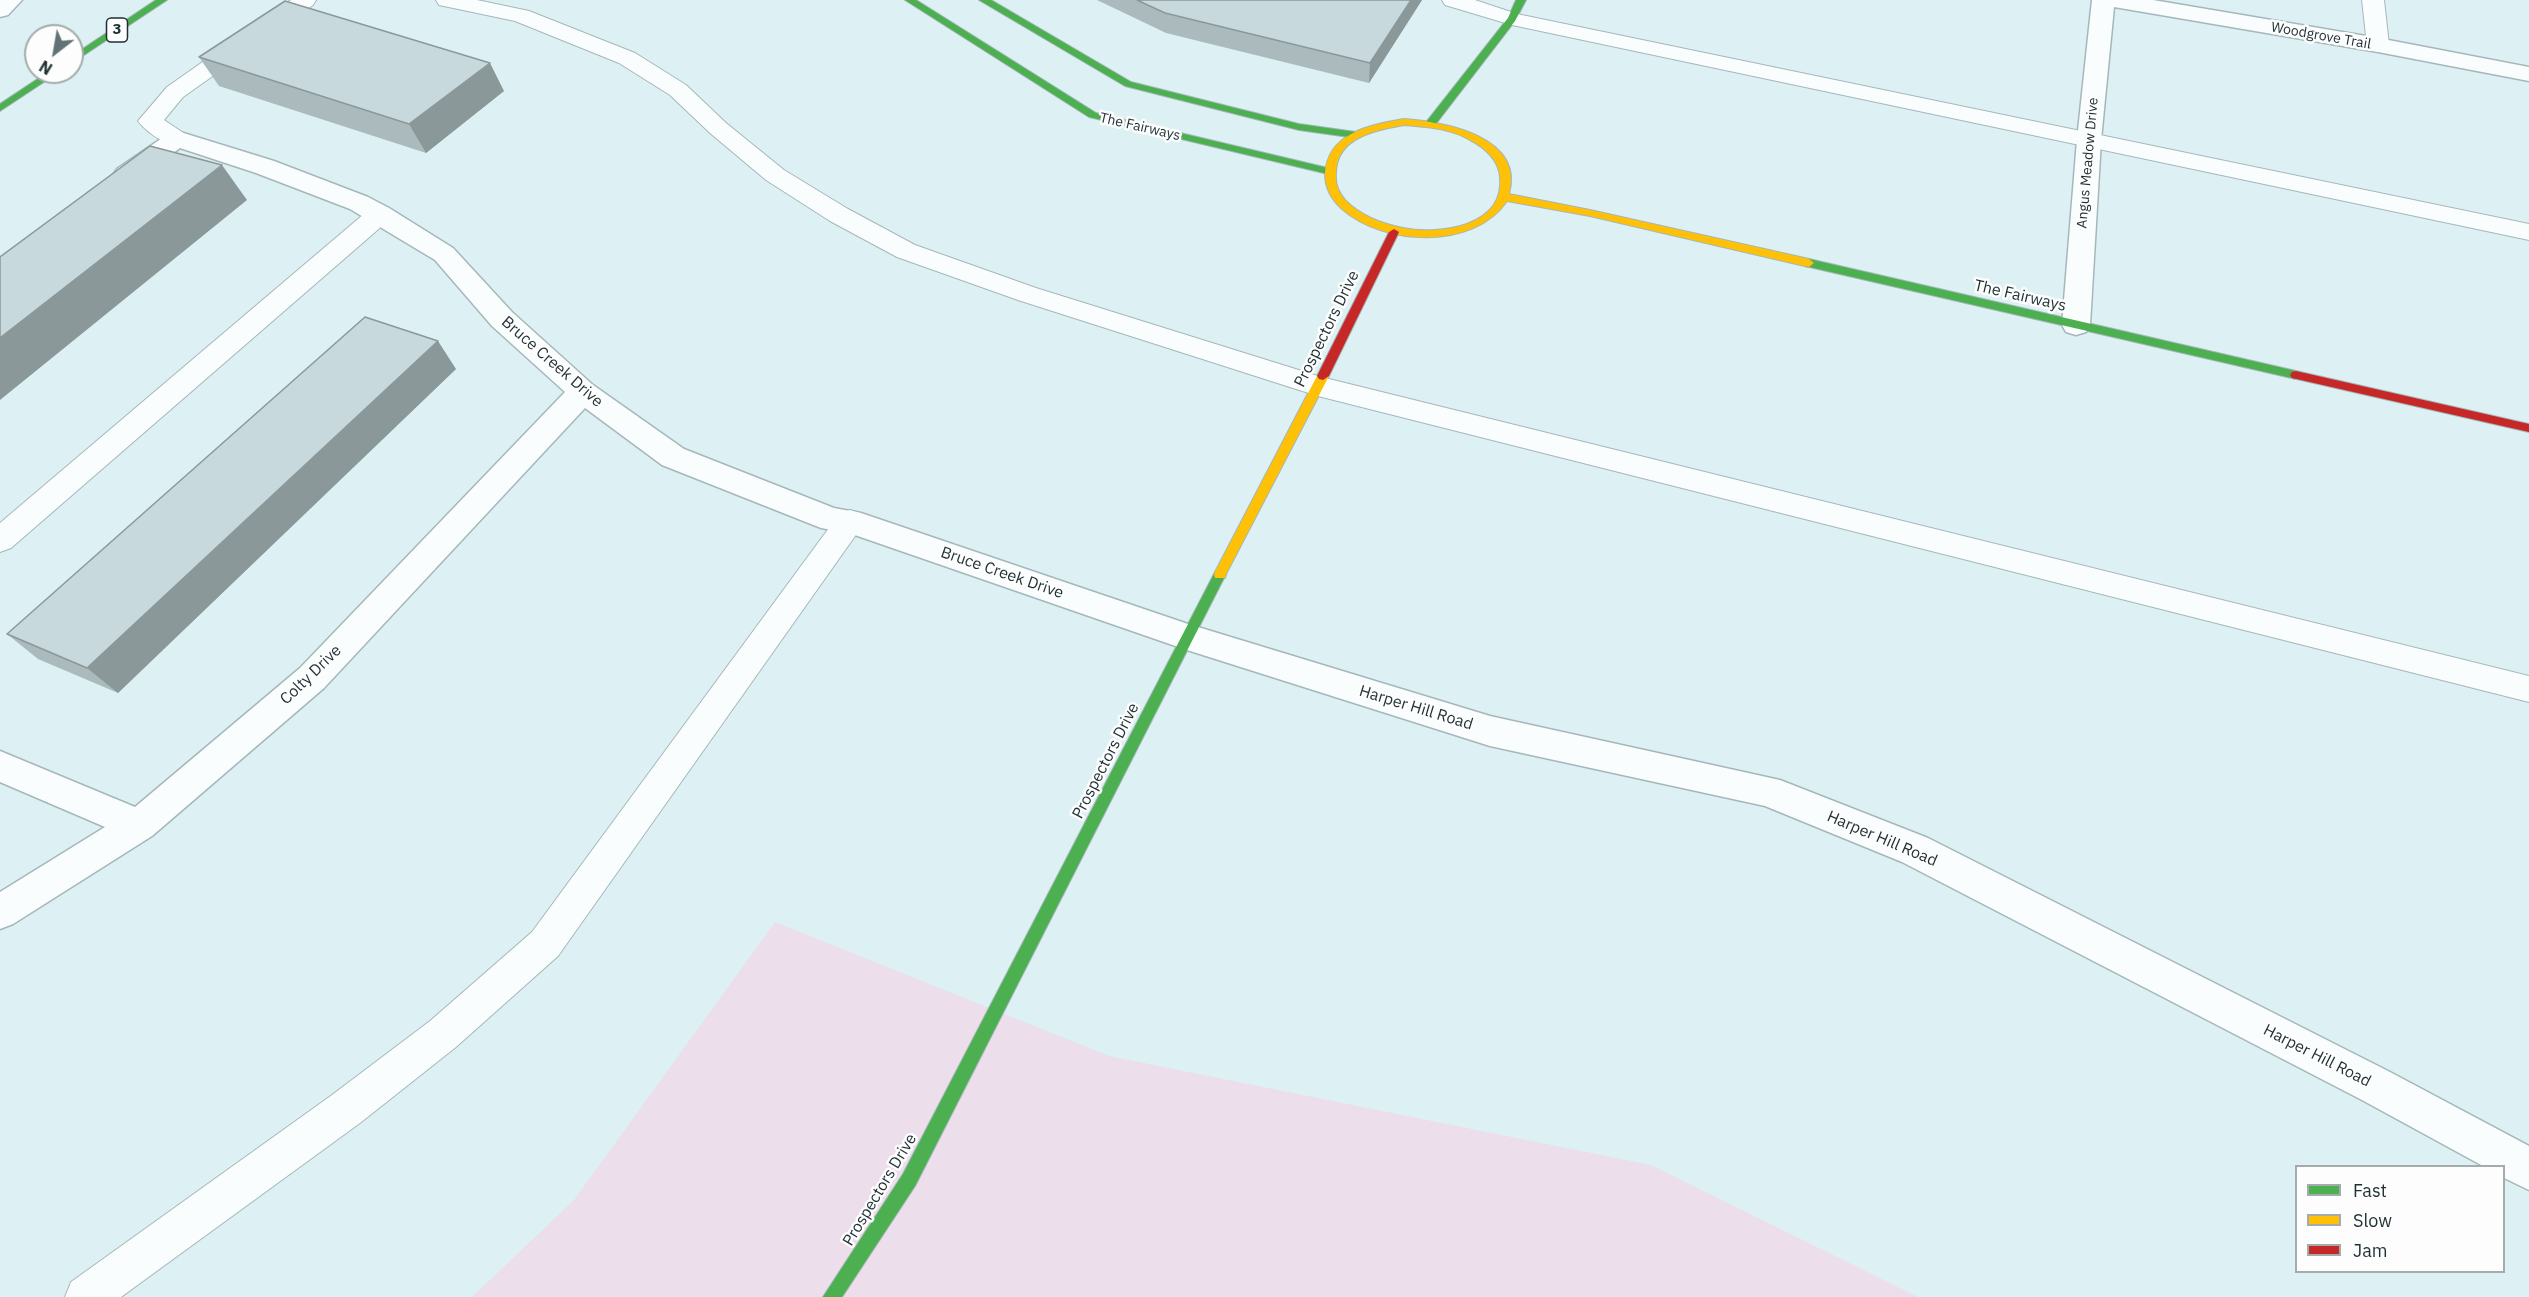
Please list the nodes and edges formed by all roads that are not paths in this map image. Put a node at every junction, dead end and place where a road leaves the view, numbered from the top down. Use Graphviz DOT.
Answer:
graph roads {
  1 [pos="11,0"];
  2 [pos="162,0"];
  3 [pos="306,0"];
  4 [pos="447,0"];
  5 [pos="910,0"];
  6 [pos="984,0"];
  7 [pos="1453,0"];
  8 [pos="2103,0"];
  9 [pos="2113,0"];
  10 [pos="2373,0"];
  11 [pos="1517,9"];
  12 [pos="0,10"];
  13 [pos="2378,45"];
  14 [pos="84,52"];
  15 [pos="2529,74"];
  16 [pos="36,84"];
  17 [pos="0,108"];
  18 [pos="1431,123"];
  19 [pos="1356,135"];
  20 [pos="177,139"];
  21 [pos="2089,140"];
  22 [pos="1328,171"];
  23 [pos="102,192"];
  24 [pos="1504,197"];
  25 [pos="380,214"];
  26 [pos="1394,232"];
  27 [pos="2529,232"];
  28 [pos="2076,325"];
  29 [pos="1317,386"];
  30 [pos="583,392"];
  31 [pos="2529,428"];
  32 [pos="849,521"];
  33 [pos="0,540"];
  34 [pos="1187,636"];
  35 [pos="2529,689"];
  36 [pos="0,766"];
  37 [pos="139,825"];
  38 [pos="0,912"];
  39 [pos="2529,1169"];
  40 [pos="86,1297"];
  41 [pos="832,1297"];
  1 -- 12 [label="street"];
  2 -- 14 [label="street, 3"];
  3 -- 20 [label="lane"];
  4 -- 29 [label="lane"];
  5 -- 22 [label="street, The Fairways"];
  6 -- 19 [label="street"];
  7 -- 11 [label="lane"];
  8 -- 21 [label="street, Angus Meadow Drive"];
  9 -- 13 [label="street, Woodgrove Trail"];
  10 -- 13 [label="lane"];
  11 -- 18 [label="street"];
  11 -- 21 [label="lane"];
  13 -- 15 [label="street, Woodgrove Trail"];
  16 -- 17 [label="street"];
  18 -- 19 [label="street"];
  18 -- 24 [label="street"];
  19 -- 22 [label="street"];
  20 -- 23 [label="street"];
  20 -- 25 [label="street, Bruce Creek Drive"];
  21 -- 27 [label="lane"];
  21 -- 28 [label="street, Angus Meadow Drive"];
  22 -- 26 [label="street"];
  24 -- 26 [label="street"];
  24 -- 28 [label="street, The Fairways"];
  25 -- 30 [label="street, Bruce Creek Drive"];
  25 -- 33 [label="lane"];
  26 -- 29 [label="street, Prospectors Drive"];
  28 -- 31 [label="street, The Fairways"];
  29 -- 34 [label="street, Prospectors Drive"];
  29 -- 35 [label="lane"];
  30 -- 32 [label="street, Bruce Creek Drive"];
  30 -- 37 [label="street, Colty Drive"];
  32 -- 34 [label="street, Bruce Creek Drive"];
  32 -- 40 [label="lane"];
  34 -- 39 [label="street, Harper Hill Road"];
  34 -- 41 [label="street, Prospectors Drive"];
  36 -- 37 [label="street"];
  37 -- 38 [label="street, Colty Drive"];
}
